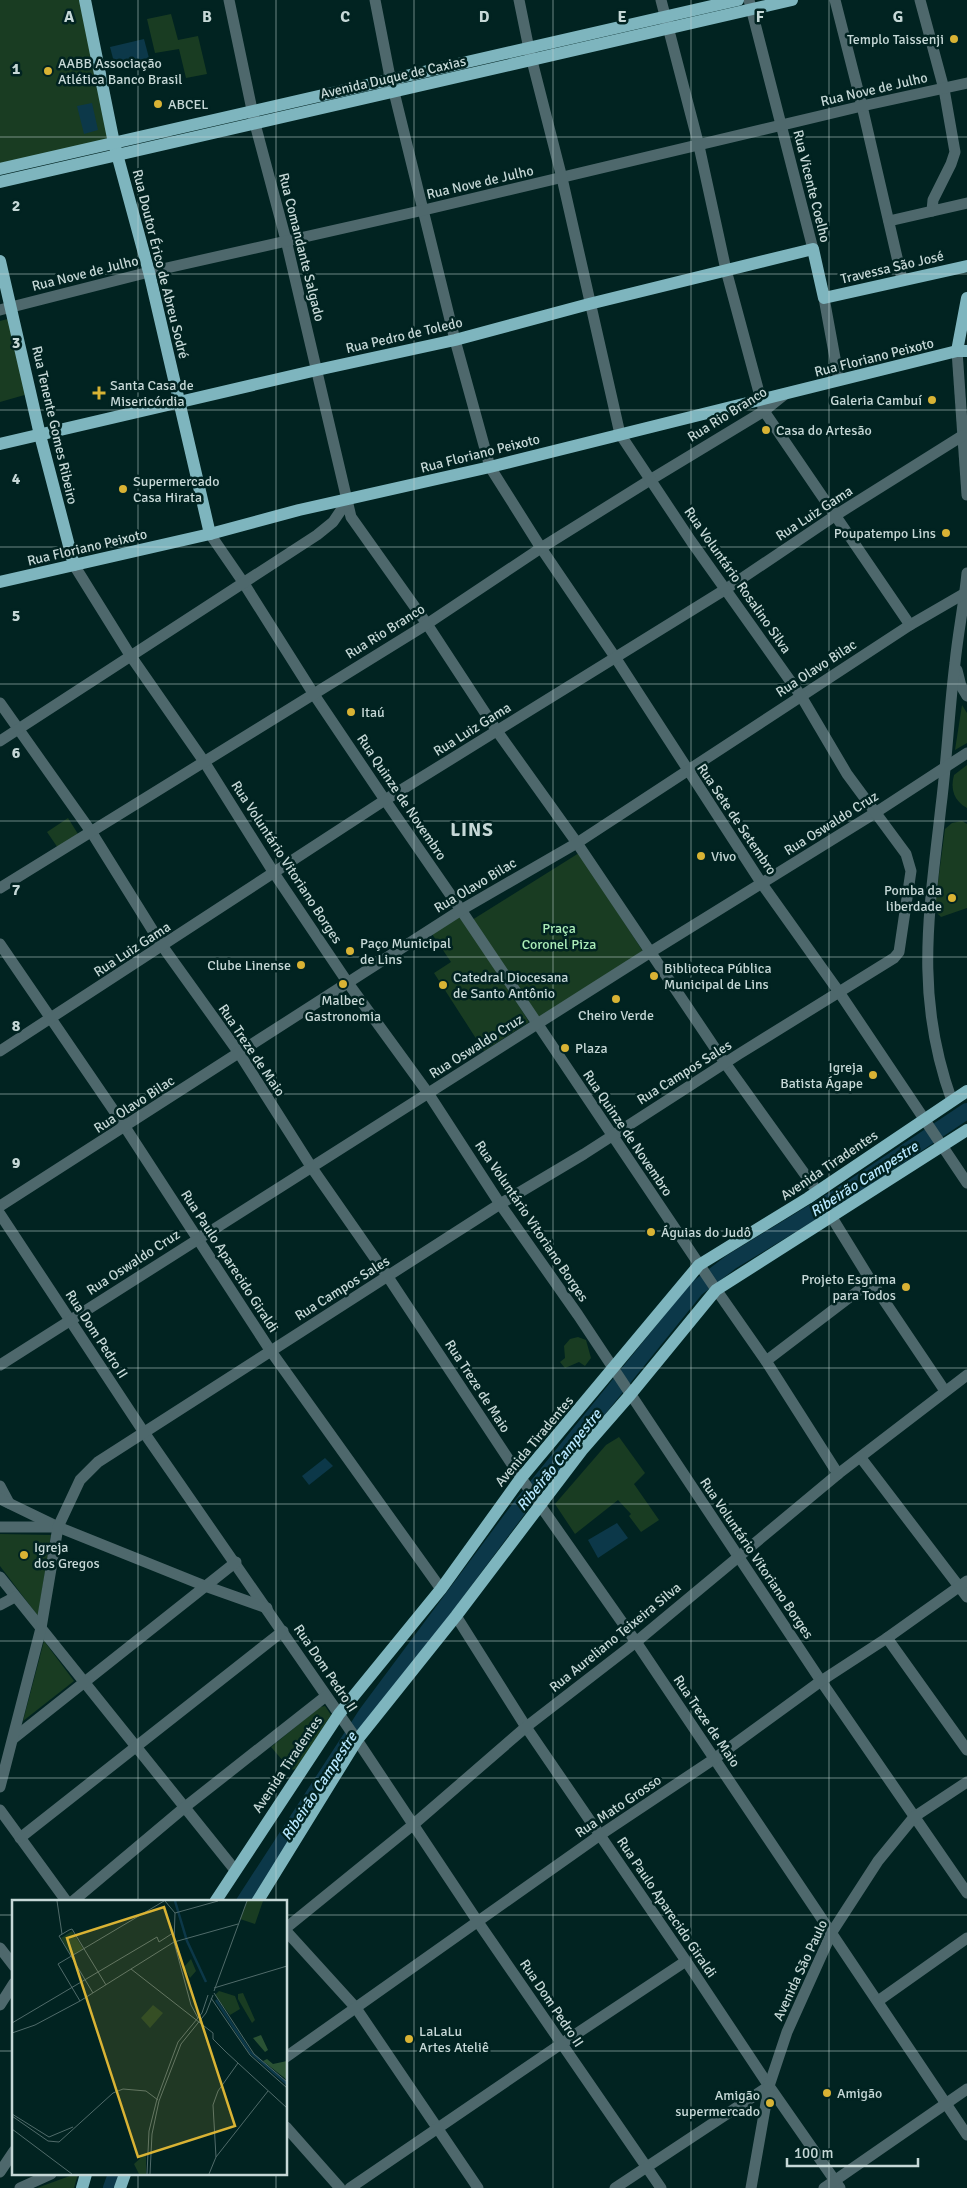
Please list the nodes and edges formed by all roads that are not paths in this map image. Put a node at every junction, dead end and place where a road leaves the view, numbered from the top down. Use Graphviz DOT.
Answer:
graph roads {
  1 [pos="85,0"];
  2 [pos="229,0"];
  3 [pos="375,0"];
  4 [pos="518,0"];
  5 [pos="661,0"];
  6 [pos="738,0"];
  7 [pos="792,0"];
  8 [pos="835,0"];
  9 [pos="920,0"];
  10 [pos="750,5"];
  11 [pos="666,23"];
  12 [pos="530,55"];
  13 [pos="967,83"];
  14 [pos="392,86"];
  15 [pos="944,89"];
  16 [pos="862,106"];
  17 [pos="254,118"];
  18 [pos="782,126"];
  19 [pos="699,146"];
  20 [pos="116,149"];
  21 [pos="0,169"];
  22 [pos="562,178"];
  23 [pos="0,182"];
  24 [pos="967,203"];
  25 [pos="424,210"];
  26 [pos="932,211"];
  27 [pos="889,221"];
  28 [pos="286,240"];
  29 [pos="813,249"];
  30 [pos="0,261"];
  31 [pos="967,266"];
  32 [pos="726,270"];
  33 [pos="149,272"];
  34 [pos="902,279"];
  35 [pos="824,298"];
  36 [pos="967,298"];
  37 [pos="589,304"];
  38 [pos="6,309"];
  39 [pos="455,340"];
  40 [pos="962,351"];
  41 [pos="317,370"];
  42 [pos="839,380"];
  43 [pos="179,404"];
  44 [pos="762,405"];
  45 [pos="620,434"];
  46 [pos="40,435"];
  47 [pos="962,436"];
  48 [pos="0,444"];
  49 [pos="490,467"];
  50 [pos="650,480"];
  51 [pos="967,495"];
  52 [pos="348,500"];
  53 [pos="836,515"];
  54 [pos="210,534"];
  55 [pos="540,548"];
  56 [pos="74,565"];
  57 [pos="967,573"];
  58 [pos="0,582"];
  59 [pos="243,582"];
  60 [pos="726,588"];
  61 [pos="966,592"];
  62 [pos="426,624"];
  63 [pos="910,625"];
  64 [pos="130,655"];
  65 [pos="615,657"];
  66 [pos="955,661"];
  67 [pos="314,694"];
  68 [pos="801,696"];
  69 [pos="967,696"];
  70 [pos="0,703"];
  71 [pos="17,729"];
  72 [pos="497,731"];
  73 [pos="0,741"];
  74 [pos="967,753"];
  75 [pos="205,763"];
  76 [pos="945,768"];
  77 [pos="686,770"];
  78 [pos="384,800"];
  79 [pos="875,813"];
  80 [pos="92,832"];
  81 [pos="577,843"];
  82 [pos="274,873"];
  83 [pos="762,884"];
  84 [pos="0,888"];
  85 [pos="461,910"];
  86 [pos="0,944"];
  87 [pos="163,947"];
  88 [pos="649,953"];
  89 [pos="894,958"];
  90 [pos="348,983"];
  91 [pos="839,992"];
  92 [pos="52,1018"];
  93 [pos="537,1025"];
  94 [pos="0,1052"];
  95 [pos="239,1053"];
  96 [pos="725,1063"];
  97 [pos="967,1091"];
  98 [pos="428,1093"];
  99 [pos="952,1101"];
  100 [pos="926,1123"];
  101 [pos="126,1127"];
  102 [pos="967,1130"];
  103 [pos="612,1135"];
  104 [pos="941,1145"];
  105 [pos="312,1168"];
  106 [pos="967,1183"];
  107 [pos="817,1191"];
  108 [pos="500,1204"];
  109 [pos="0,1206"];
  110 [pos="0,1214"];
  111 [pos="831,1216"];
  112 [pos="198,1238"];
  113 [pos="701,1268"];
  114 [pos="388,1277"];
  115 [pos="871,1281"];
  116 [pos="714,1288"];
  117 [pos="70,1322"];
  118 [pos="270,1350"];
  119 [pos="766,1361"];
  120 [pos="0,1365"];
  121 [pos="616,1373"];
  122 [pos="966,1376"];
  123 [pos="945,1390"];
  124 [pos="628,1392"];
  125 [pos="143,1431"];
  126 [pos="861,1458"];
  127 [pos="838,1474"];
  128 [pos="523,1481"];
  129 [pos="0,1486"];
  130 [pos="4,1501"];
  131 [pos="538,1502"];
  132 [pos="0,1527"];
  133 [pos="58,1527"];
  134 [pos="738,1556"];
  135 [pos="236,1562"];
  136 [pos="0,1578"];
  137 [pos="963,1584"];
  138 [pos="204,1586"];
  139 [pos="442,1589"];
  140 [pos="15,1597"];
  141 [pos="967,1597"];
  142 [pos="0,1605"];
  143 [pos="267,1608"];
  144 [pos="456,1616"];
  145 [pos="40,1628"];
  146 [pos="282,1631"];
  147 [pos="887,1638"];
  148 [pos="636,1642"];
  149 [pos="821,1681"];
  150 [pos="84,1682"];
  151 [pos="326,1696"];
  152 [pos="342,1718"];
  153 [pos="526,1727"];
  154 [pos="356,1737"];
  155 [pos="14,1738"];
  156 [pos="136,1746"];
  157 [pos="967,1750"];
  158 [pos="714,1759"];
  159 [pos="967,1782"];
  160 [pos="0,1788"];
  161 [pos="186,1807"];
  162 [pos="0,1810"];
  163 [pos="914,1817"];
  164 [pos="414,1824"];
  165 [pos="600,1835"];
  166 [pos="20,1838"];
  167 [pos="235,1870"];
  168 [pos="967,1893"];
  169 [pos="66,1900"];
  170 [pos="74,1900"];
  171 [pos="216,1900"];
  172 [pos="259,1900"];
  173 [pos="478,1922"];
  174 [pos="288,1928"];
  175 [pos="288,1932"];
  176 [pos="832,1932"];
  177 [pos="967,1938"];
  178 [pos="6,1950"];
  179 [pos="686,1961"];
  180 [pos="12,1962"];
  181 [pos="12,1986"];
  182 [pos="878,2001"];
  183 [pos="0,2005"];
  184 [pos="356,2008"];
  185 [pos="561,2044"];
  186 [pos="288,2055"];
  187 [pos="769,2086"];
  188 [pos="967,2089"];
  189 [pos="946,2104"];
  190 [pos="439,2128"];
  191 [pos="288,2129"];
  192 [pos="967,2135"];
  193 [pos="12,2154"];
  194 [pos="646,2167"];
  195 [pos="0,2172"];
  196 [pos="47,2176"];
  197 [pos="124,2176"];
  198 [pos="838,2184"];
  199 [pos="20,2188"];
  200 [pos="120,2188"];
  201 [pos="340,2188"];
  202 [pos="350,2188"];
  203 [pos="478,2188"];
  204 [pos="615,2188"];
  205 [pos="661,2188"];
  206 [pos="751,2188"];
  207 [pos="824,2188"];
  1 -- 20 [label="main road, Rua Doutor Érico de Abreu Sodré"];
  2 -- 17 [label="street, Rua Comandante Salgado"];
  3 -- 14 [label="street, Rua Sete de Setembro"];
  4 -- 12 [label="street, Rua Voluntário Rosalino Silva"];
  5 -- 11 [label="street"];
  6 -- 11 [label="main road, Avenida Duque de Caxias"];
  7 -- 10 [label="main road, Avenida Duque de Caxias"];
  8 -- 16 [label="street"];
  9 -- 15 [label="street"];
  10 -- 11 [label="main road, Avenida Duque de Caxias"];
  10 -- 18 [label="street, Rua Vicente Coelho"];
  11 -- 12 [label="main road, Avenida Duque de Caxias"];
  11 -- 19 [label="street"];
  12 -- 14 [label="main road, Avenida Duque de Caxias"];
  12 -- 14 [label="main road, Avenida Duque de Caxias"];
  12 -- 22 [label="street, Rua Voluntário Rosalino Silva"];
  13 -- 15 [label="street, Rua Nove de Julho"];
  14 -- 17 [label="main road, Avenida Duque de Caxias"];
  14 -- 17 [label="main road, Avenida Duque de Caxias"];
  14 -- 25 [label="street, Rua Sete de Setembro"];
  15 -- 16 [label="street, Rua Nove de Julho"];
  15 -- 26 [label="street"];
  16 -- 18 [label="street, Rua Nove de Julho"];
  16 -- 27 [label="street"];
  17 -- 20 [label="main road, Avenida Duque de Caxias"];
  17 -- 28 [label="street, Rua Comandante Salgado"];
  18 -- 19 [label="street, Rua Nove de Julho"];
  18 -- 29 [label="street, Rua Vicente Coelho"];
  19 -- 22 [label="street, Rua Nove de Julho"];
  19 -- 32 [label="street"];
  20 -- 21 [label="main road, Avenida Duque de Caxias"];
  20 -- 23 [label="main road, Avenida Duque de Caxias"];
  20 -- 33 [label="main road, Rua Doutor Érico de Abreu Sodré"];
  22 -- 25 [label="street, Rua Nove de Julho"];
  22 -- 37 [label="street, Rua Voluntário Rosalino Silva"];
  24 -- 26 [label="street"];
  25 -- 28 [label="street, Rua Nove de Julho"];
  25 -- 39 [label="street, Rua Sete de Setembro"];
  26 -- 27 [label="street"];
  27 -- 34 [label="street"];
  28 -- 33 [label="street, Rua Nove de Julho"];
  28 -- 41 [label="street, Rua Comandante Salgado"];
  29 -- 32 [label="main road, Rua Pedro de Toledo"];
  29 -- 35 [label="main road, Rua Vicente Coelho"];
  30 -- 38 [label="main road, Rua Tenente Gomes Ribeiro"];
  31 -- 34 [label="main road, Travessa São José"];
  32 -- 37 [label="main road, Rua Pedro de Toledo"];
  32 -- 44 [label="street"];
  33 -- 38 [label="street, Rua Nove de Julho"];
  33 -- 43 [label="main road, Rua Doutor Érico de Abreu Sodré"];
  34 -- 35 [label="main road, Travessa São José"];
  35 -- 42 [label="street, Rua Vicente Coelho"];
  36 -- 40 [label="main road"];
  37 -- 39 [label="main road, Rua Pedro de Toledo"];
  37 -- 45 [label="street, Rua Voluntário Rosalino Silva"];
  38 -- 46 [label="main road, Rua Tenente Gomes Ribeiro"];
  39 -- 41 [label="main road, Rua Pedro de Toledo"];
  39 -- 49 [label="street, Rua Sete de Setembro"];
  40 -- 42 [label="main road, Rua Floriano Peixoto"];
  40 -- 47 [label="street"];
  41 -- 43 [label="main road, Rua Pedro de Toledo"];
  41 -- 52 [label="street, Rua Comandante Salgado"];
  42 -- 44 [label="main road, Rua Floriano Peixoto"];
  43 -- 46 [label="main road, Rua Pedro de Toledo"];
  43 -- 54 [label="main road, Rua Doutor Érico de Abreu Sodré"];
  44 -- 45 [label="main road, Rua Floriano Peixoto"];
  44 -- 50 [label="street, Rua Rio Branco"];
  44 -- 53 [label="street"];
  45 -- 49 [label="main road, Rua Floriano Peixoto"];
  45 -- 50 [label="street, Rua Voluntário Rosalino Silva"];
  46 -- 48 [label="main road, Rua Pedro de Toledo"];
  46 -- 56 [label="main road, Rua Tenente Gomes Ribeiro"];
  47 -- 51 [label="street"];
  47 -- 53 [label="street, Rua Luiz Gama"];
  49 -- 52 [label="main road, Rua Floriano Peixoto"];
  49 -- 55 [label="street, Rua Sete de Setembro"];
  50 -- 55 [label="street, Rua Rio Branco"];
  50 -- 60 [label="street, Rua Voluntário Rosalino Silva"];
  52 -- 54 [label="main road, Rua Floriano Peixoto"];
  52 -- 59 [label="street"];
  52 -- 62 [label="street, Rua Comandante Salgado"];
  53 -- 60 [label="street, Rua Luiz Gama"];
  53 -- 63 [label="street"];
  54 -- 56 [label="main road, Rua Floriano Peixoto"];
  54 -- 59 [label="street, Rua Quinze de Novembro"];
  55 -- 62 [label="street, Rua Rio Branco"];
  55 -- 65 [label="street, Rua Sete de Setembro"];
  56 -- 58 [label="main road, Rua Floriano Peixoto"];
  56 -- 64 [label="street, Rua Voluntário Vitoriano Borges"];
  57 -- 61 [label="street"];
  59 -- 64 [label="street"];
  59 -- 67 [label="street, Rua Quinze de Novembro"];
  60 -- 65 [label="street, Rua Luiz Gama"];
  60 -- 68 [label="street, Rua Voluntário Rosalino Silva"];
  61 -- 63 [label="street, Rua Olavo Bilac"];
  61 -- 66 [label="street"];
  62 -- 67 [label="street, Rua Rio Branco"];
  62 -- 72 [label="street, Rua Comandante Salgado"];
  63 -- 68 [label="street, Rua Olavo Bilac"];
  64 -- 71 [label="street"];
  64 -- 75 [label="street, Rua Voluntário Vitoriano Borges"];
  65 -- 72 [label="street, Rua Luiz Gama"];
  65 -- 77 [label="street, Rua Sete de Setembro"];
  66 -- 69 [label="street"];
  66 -- 76 [label="street"];
  67 -- 75 [label="street, Rua Rio Branco"];
  67 -- 78 [label="street, Rua Quinze de Novembro"];
  68 -- 77 [label="street, Rua Olavo Bilac"];
  68 -- 79 [label="street, Rua Voluntário Rosalino Silva"];
  70 -- 71 [label="street, Rua Treze de Maio"];
  71 -- 73 [label="street"];
  71 -- 80 [label="street, Rua Treze de Maio"];
  72 -- 78 [label="street, Rua Luiz Gama"];
  72 -- 81 [label="street, Rua Comandante Salgado"];
  74 -- 76 [label="street, Rua Oswaldo Cruz"];
  75 -- 80 [label="street, Rua Rio Branco"];
  75 -- 82 [label="street, Rua Voluntário Vitoriano Borges"];
  76 -- 79 [label="street, Rua Oswaldo Cruz"];
  76 -- 99 [label="street"];
  77 -- 81 [label="street, Rua Olavo Bilac"];
  77 -- 83 [label="street, Rua Sete de Setembro"];
  78 -- 82 [label="street, Rua Luiz Gama"];
  78 -- 85 [label="street, Rua Quinze de Novembro"];
  79 -- 83 [label="street, Rua Oswaldo Cruz"];
  79 -- 89 [label="street, Rua Voluntário Rosalino Silva"];
  80 -- 84 [label="street, Rua Rio Branco"];
  80 -- 87 [label="street, Rua Treze de Maio"];
  81 -- 85 [label="street, Rua Olavo Bilac"];
  81 -- 88 [label="street, Rua Comandante Salgado"];
  82 -- 87 [label="street, Rua Luiz Gama"];
  82 -- 90 [label="street, Rua Voluntário Vitoriano Borges"];
  83 -- 88 [label="street, Rua Oswaldo Cruz"];
  83 -- 91 [label="street, Rua Sete de Setembro"];
  85 -- 90 [label="street, Rua Olavo Bilac"];
  85 -- 93 [label="street, Rua Quinze de Novembro"];
  86 -- 92 [label="street, Rua Paulo Aparecido Giraldi"];
  87 -- 92 [label="street, Rua Luiz Gama"];
  87 -- 95 [label="street, Rua Treze de Maio"];
  88 -- 93 [label="street, Rua Oswaldo Cruz"];
  88 -- 96 [label="street, Rua Comandante Salgado"];
  89 -- 91 [label="street, Rua Campos Sales"];
  90 -- 95 [label="street, Rua Olavo Bilac"];
  90 -- 98 [label="street, Rua Voluntário Vitoriano Borges"];
  91 -- 96 [label="street, Rua Campos Sales"];
  91 -- 100 [label="street, Rua Sete de Setembro"];
  92 -- 94 [label="street, Rua Luiz Gama"];
  92 -- 101 [label="street, Rua Paulo Aparecido Giraldi"];
  93 -- 98 [label="street, Rua Oswaldo Cruz"];
  93 -- 103 [label="street, Rua Quinze de Novembro"];
  95 -- 101 [label="street, Rua Olavo Bilac"];
  95 -- 105 [label="street, Rua Treze de Maio"];
  96 -- 103 [label="street, Rua Campos Sales"];
  96 -- 107 [label="street, Rua Comandante Salgado"];
  97 -- 99 [label="main road, Avenida Tiradentes"];
  98 -- 105 [label="street, Rua Oswaldo Cruz"];
  98 -- 108 [label="street, Rua Voluntário Vitoriano Borges"];
  99 -- 100 [label="main road, Avenida Tiradentes"];
  100 -- 104 [label="street, Rua Sete de Setembro"];
  100 -- 107 [label="main road, Avenida Tiradentes"];
  101 -- 109 [label="street, Rua Olavo Bilac"];
  101 -- 112 [label="street, Rua Paulo Aparecido Giraldi"];
  102 -- 104 [label="main road"];
  103 -- 108 [label="street, Rua Campos Sales"];
  103 -- 113 [label="street, Rua Quinze de Novembro"];
  104 -- 106 [label="street, Rua Sete de Setembro"];
  104 -- 111 [label="main road"];
  105 -- 112 [label="street, Rua Oswaldo Cruz"];
  105 -- 114 [label="street, Rua Treze de Maio"];
  107 -- 113 [label="main road, Avenida Tiradentes"];
  108 -- 114 [label="street, Rua Campos Sales"];
  108 -- 121 [label="street, Rua Voluntário Vitoriano Borges"];
  110 -- 117 [label="street, Rua Dom Pedro II"];
  111 -- 115 [label="street"];
  111 -- 116 [label="main road"];
  112 -- 117 [label="street, Rua Oswaldo Cruz"];
  112 -- 118 [label="street, Rua Paulo Aparecido Giraldi"];
  113 -- 116 [label="street, Rua Quinze de Novembro"];
  113 -- 121 [label="main road, Avenida Tiradentes"];
  114 -- 118 [label="street, Rua Campos Sales"];
  114 -- 128 [label="street, Rua Treze de Maio"];
  115 -- 119 [label="street"];
  115 -- 123 [label="street"];
  116 -- 119 [label="street, Rua Quinze de Novembro"];
  116 -- 124 [label="main road"];
  117 -- 120 [label="street, Rua Oswaldo Cruz"];
  117 -- 125 [label="street, Rua Dom Pedro II"];
  118 -- 125 [label="street, Rua Campos Sales"];
  118 -- 139 [label="street, Rua Paulo Aparecido Giraldi"];
  119 -- 127 [label="street, Rua Quinze de Novembro"];
  121 -- 124 [label="street, Rua Voluntário Vitoriano Borges"];
  121 -- 128 [label="main road, Avenida Tiradentes"];
  122 -- 123 [label="street, Rua Aureliano Teixeira Silva"];
  123 -- 126 [label="street, Rua Aureliano Teixeira Silva"];
  124 -- 131 [label="main road"];
  124 -- 134 [label="street, Rua Voluntário Vitoriano Borges"];
  125 -- 133 [label="street, Rua Campos Sales"];
  125 -- 135 [label="street, Rua Dom Pedro II"];
  126 -- 127 [label="street, Rua Aureliano Teixeira Silva"];
  126 -- 137 [label="street"];
  127 -- 134 [label="street, Rua Aureliano Teixeira Silva"];
  128 -- 131 [label="street, Rua Treze de Maio"];
  128 -- 139 [label="main road, Avenida Tiradentes"];
  129 -- 130 [label="street"];
  130 -- 133 [label="street"];
  131 -- 144 [label="main road"];
  131 -- 148 [label="street, Rua Treze de Maio"];
  132 -- 133 [label="street"];
  133 -- 138 [label="street"];
  133 -- 145 [label="street, Rua Campos Sales"];
  134 -- 148 [label="street, Rua Aureliano Teixeira Silva"];
  134 -- 149 [label="street, Rua Voluntário Vitoriano Borges"];
  135 -- 138 [label="street"];
  135 -- 143 [label="street, Rua Dom Pedro II"];
  136 -- 140 [label="street"];
  137 -- 141 [label="street"];
  137 -- 147 [label="street, Rua Mato Grosso"];
  138 -- 143 [label="street"];
  138 -- 150 [label="street"];
  139 -- 152 [label="main road, Avenida Tiradentes"];
  140 -- 142 [label="street"];
  140 -- 145 [label="street"];
  143 -- 146 [label="street, Rua Dom Pedro II"];
  144 -- 153 [label="street, Rua Paulo Aparecido Giraldi"];
  144 -- 154 [label="main road"];
  145 -- 150 [label="street"];
  145 -- 155 [label="street, Rua Campos Sales"];
  146 -- 151 [label="street, Rua Dom Pedro II"];
  146 -- 156 [label="street"];
  147 -- 149 [label="street, Rua Mato Grosso"];
  147 -- 157 [label="street"];
  148 -- 153 [label="street, Rua Aureliano Teixeira Silva"];
  148 -- 158 [label="street, Rua Treze de Maio"];
  149 -- 158 [label="street, Rua Mato Grosso"];
  149 -- 163 [label="street, Rua Voluntário Vitoriano Borges"];
  150 -- 155 [label="street"];
  150 -- 156 [label="street"];
  151 -- 152 [label="street, Rua Dom Pedro II"];
  151 -- 161 [label="street"];
  152 -- 154 [label="street, Rua Dom Pedro II"];
  152 -- 167 [label="main road, Avenida Tiradentes"];
  153 -- 164 [label="street, Rua Aureliano Teixeira Silva"];
  153 -- 165 [label="street, Rua Paulo Aparecido Giraldi"];
  154 -- 164 [label="street, Rua Dom Pedro II"];
  154 -- 172 [label="main road"];
  155 -- 160 [label="street, Rua Campos Sales"];
  156 -- 161 [label="street"];
  156 -- 166 [label="street"];
  158 -- 165 [label="street, Rua Mato Grosso"];
  158 -- 176 [label="street, Rua Treze de Maio"];
  159 -- 163 [label="street, Avenida São Paulo"];
  161 -- 167 [label="street"];
  161 -- 170 [label="street"];
  162 -- 166 [label="street"];
  163 -- 168 [label="street, Rua Voluntário Vitoriano Borges"];
  163 -- 176 [label="street, Avenida São Paulo"];
  164 -- 173 [label="street, Rua Dom Pedro II"];
  164 -- 174 [label="street, Rua Aureliano Teixeira Silva"];
  165 -- 173 [label="street, Rua Mato Grosso"];
  165 -- 179 [label="street, Rua Paulo Aparecido Giraldi"];
  166 -- 169 [label="street"];
  167 -- 171 [label="main road, Avenida Tiradentes"];
  173 -- 184 [label="street, Rua Mato Grosso"];
  173 -- 185 [label="street, Rua Dom Pedro II"];
  175 -- 184 [label="street"];
  176 -- 182 [label="street, Rua Treze de Maio"];
  176 -- 187 [label="street, Avenida São Paulo"];
  177 -- 182 [label="street"];
  178 -- 180 [label="street"];
  179 -- 185 [label="street"];
  179 -- 187 [label="street, Rua Paulo Aparecido Giraldi"];
  181 -- 183 [label="street"];
  182 -- 189 [label="street, Rua Treze de Maio"];
  184 -- 186 [label="street, Rua Mato Grosso"];
  184 -- 190 [label="street"];
  185 -- 190 [label="street"];
  185 -- 194 [label="street, Rua Dom Pedro II"];
  187 -- 194 [label="street"];
  187 -- 198 [label="street, Rua Paulo Aparecido Giraldi"];
  187 -- 206 [label="street, Avenida São Paulo"];
  188 -- 189 [label="street"];
  189 -- 192 [label="street, Rua Treze de Maio"];
  189 -- 198 [label="street"];
  190 -- 202 [label="street"];
  190 -- 203 [label="street"];
  191 -- 201 [label="street"];
  193 -- 195 [label="street"];
  194 -- 204 [label="street"];
  194 -- 205 [label="street, Rua Dom Pedro II"];
  196 -- 199 [label="street"];
  197 -- 200 [label="main road"];
  198 -- 207 [label="street"];
}
